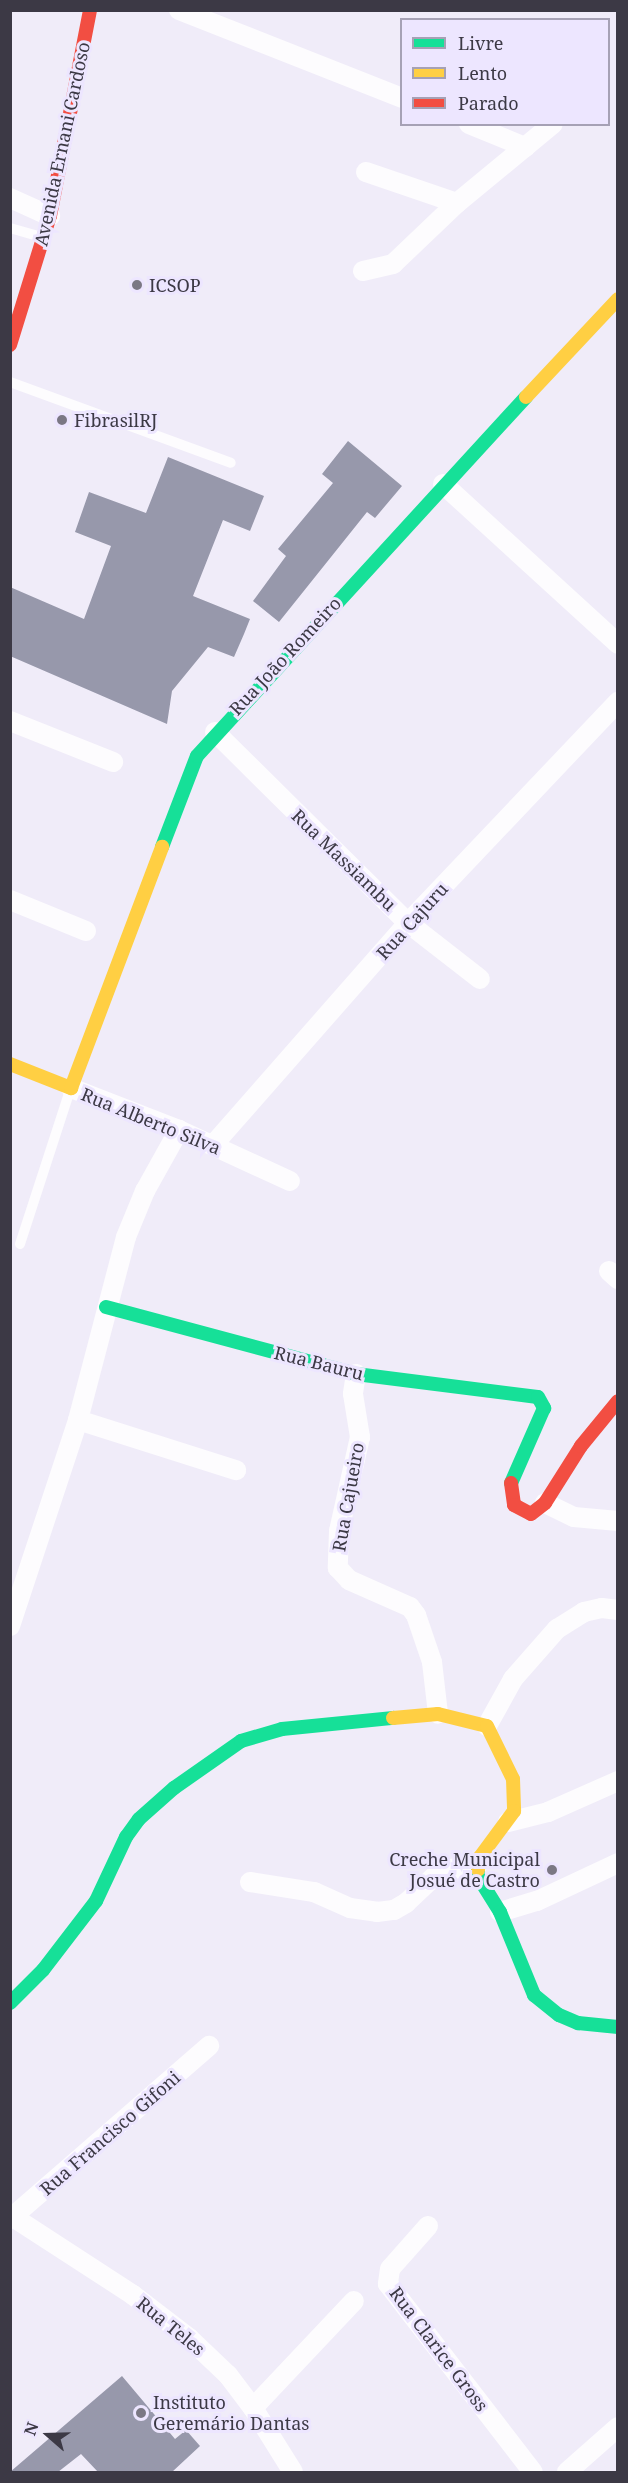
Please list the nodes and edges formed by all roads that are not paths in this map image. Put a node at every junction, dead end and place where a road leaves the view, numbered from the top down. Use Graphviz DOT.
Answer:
graph roads {
  1 [pos="90,10"];
  2 [pos="179,10"];
  3 [pos="400,97"];
  4 [pos="474,126"];
  5 [pos="551,126"];
  6 [pos="525,147"];
  7 [pos="366,172"];
  8 [pos="10,198"];
  9 [pos="458,203"];
  10 [pos="50,216"];
  11 [pos="10,228"];
  12 [pos="44,238"];
  13 [pos="363,271"];
  14 [pos="618,299"];
  15 [pos="10,345"];
  16 [pos="10,382"];
  17 [pos="231,464"];
  18 [pos="443,484"];
  19 [pos="618,644"];
  20 [pos="618,702"];
  21 [pos="10,721"];
  22 [pos="215,732"];
  23 [pos="113,762"];
  24 [pos="10,900"];
  25 [pos="408,923"];
  26 [pos="86,931"];
  27 [pos="480,979"];
  28 [pos="10,1064"];
  29 [pos="71,1088"];
  30 [pos="179,1130"];
  31 [pos="213,1145"];
  32 [pos="290,1181"];
  33 [pos="20,1244"];
  34 [pos="106,1307"];
  35 [pos="356,1374"];
  36 [pos="618,1401"];
  37 [pos="78,1420"];
  38 [pos="236,1470"];
  39 [pos="545,1503"];
  40 [pos="618,1521"];
  41 [pos="618,1610"];
  42 [pos="10,1626"];
  43 [pos="438,1714"];
  44 [pos="487,1726"];
  45 [pos="618,1781"];
  46 [pos="508,1822"];
  47 [pos="618,1863"];
  48 [pos="477,1866"];
  49 [pos="250,1882"];
  50 [pos="500,1912"];
  51 [pos="10,2004"];
  52 [pos="618,2027"];
  53 [pos="209,2046"];
  54 [pos="11,2217"];
  55 [pos="428,2226"];
  56 [pos="354,2301"];
  57 [pos="253,2408"];
  58 [pos="618,2427"];
  59 [pos="292,2472"];
  60 [pos="533,2472"];
  61 [pos="567,2472"];
  1 -- 10 [label="street, Avenida Ernani Cardoso"];
  2 -- 3 [label="street"];
  4 -- 6 [label="street"];
  5 -- 6 [label="street"];
  6 -- 9 [label="street"];
  7 -- 9 [label="street"];
  8 -- 10 [label="street"];
  9 -- 13 [label="street"];
  10 -- 12 [label="street, Avenida Ernani Cardoso"];
  11 -- 12 [label="lane"];
  12 -- 15 [label="street, Avenida Ernani Cardoso"];
  14 -- 18 [label="street, Rua João Romeiro"];
  16 -- 17 [label="lane"];
  18 -- 19 [label="street"];
  18 -- 22 [label="street, Rua João Romeiro"];
  20 -- 25 [label="street, Rua Cajuru"];
  21 -- 23 [label="street"];
  22 -- 25 [label="street, Rua Massiambu"];
  22 -- 29 [label="street, Rua João Romeiro"];
  24 -- 26 [label="street"];
  25 -- 27 [label="street, Rua Massiambu"];
  25 -- 31 [label="street, Rua Cajuru"];
  28 -- 29 [label="street, Rua Alberto Silva"];
  29 -- 30 [label="street, Rua Alberto Silva"];
  29 -- 33 [label="lane"];
  30 -- 31 [label="street, Rua Alberto Silva"];
  30 -- 34 [label="street"];
  31 -- 32 [label="street, Rua Alberto Silva"];
  34 -- 35 [label="street, Rua Bauru"];
  34 -- 37 [label="street"];
  35 -- 39 [label="street, Rua Bauru"];
  35 -- 43 [label="street, Rua Cajueiro"];
  36 -- 39 [label="street"];
  37 -- 38 [label="street"];
  37 -- 42 [label="street"];
  39 -- 40 [label="street"];
  41 -- 44 [label="street"];
  43 -- 44 [label="street"];
  43 -- 51 [label="street"];
  44 -- 46 [label="street"];
  45 -- 46 [label="street"];
  46 -- 48 [label="street"];
  47 -- 50 [label="street"];
  48 -- 49 [label="street"];
  48 -- 50 [label="street"];
  50 -- 52 [label="street"];
  53 -- 54 [label="street, Rua Francisco Gifoni"];
  54 -- 57 [label="street, Rua Teles"];
  55 -- 60 [label="street, Rua Clarice Gross"];
  56 -- 57 [label="street"];
  57 -- 59 [label="street, Rua Teles"];
  58 -- 61 [label="street"];
}
